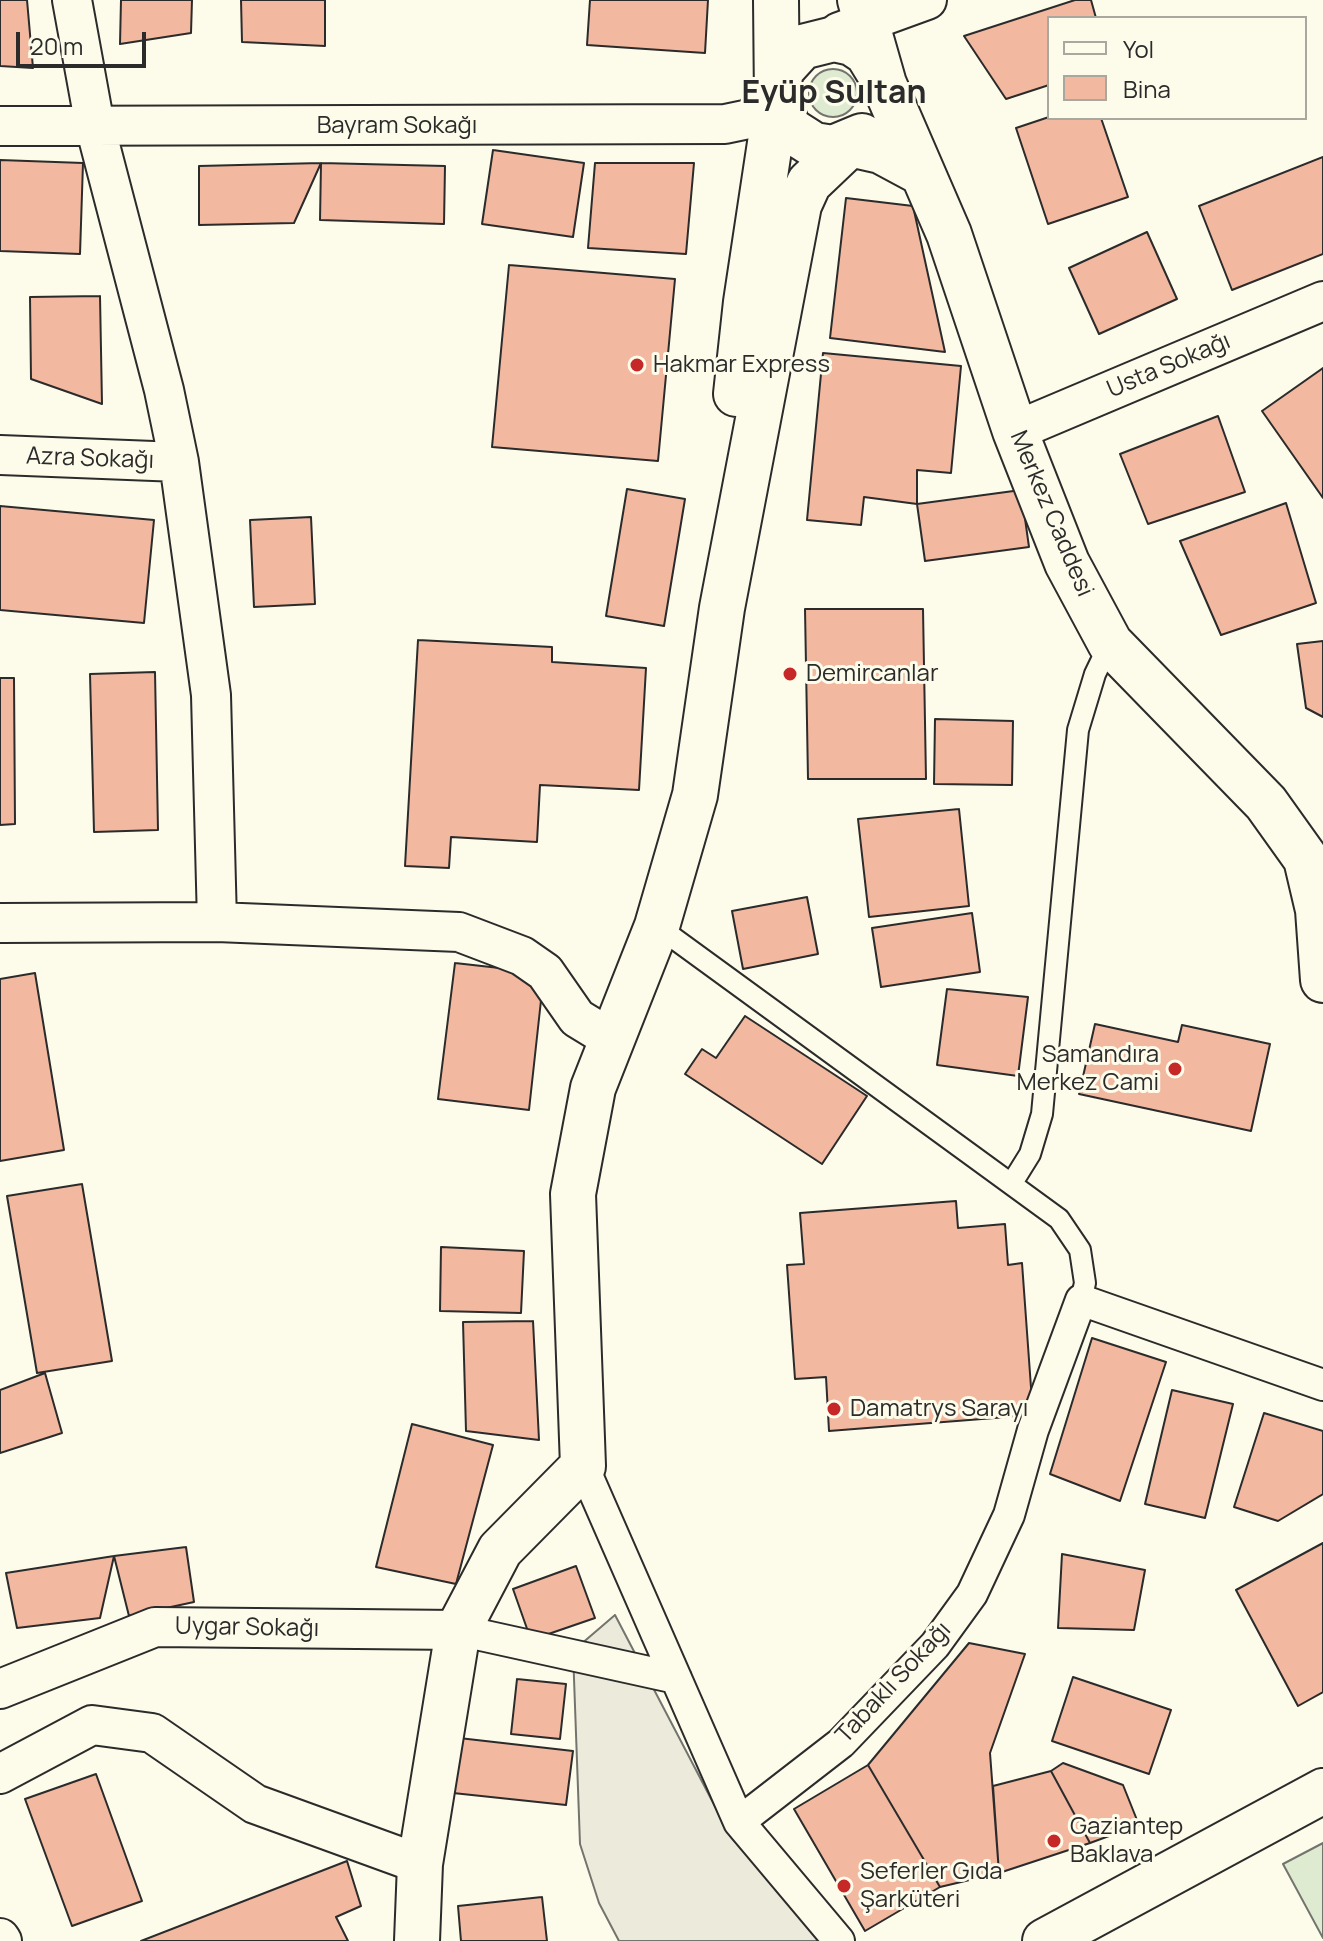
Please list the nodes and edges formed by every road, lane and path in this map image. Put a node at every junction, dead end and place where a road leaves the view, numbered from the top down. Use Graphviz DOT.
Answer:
graph roads {
  1 [pos="72,0"];
  2 [pos="776,0"];
  3 [pos="924,1"];
  4 [pos="863,11"];
  5 [pos="816,41"];
  6 [pos="884,84"];
  7 [pos="777,85"];
  8 [pos="0,126"];
  9 [pos="95,126"];
  10 [pos="850,144"];
  11 [pos="922,173"];
  12 [pos="1323,301"];
  13 [pos="1015,431"];
  14 [pos="0,455"];
  15 [pos="179,462"];
  16 [pos="722,608"];
  17 [pos="1110,643"];
  18 [pos="1314,850"];
  19 [pos="217,922"];
  20 [pos="0,923"];
  21 [pos="657,926"];
  22 [pos="1323,980"];
  23 [pos="613,1040"];
  24 [pos="1012,1183"];
  25 [pos="1081,1300"];
  26 [pos="1323,1385"];
  27 [pos="583,1466"];
  28 [pos="458,1630"];
  29 [pos="676,1678"];
  30 [pos="0,1689"];
  31 [pos="0,1774"];
  32 [pos="1323,1791"];
  33 [pos="739,1822"];
  34 [pos="420,1864"];
  35 [pos="417,1941"];
  36 [pos="839,1941"];
  37 [pos="1045,1941"];
  1 -- 9 [label="street"];
  2 -- 7 [label="main road"];
  3 -- 4 [label="street"];
  3 -- 6 [label="street"];
  4 -- 5 [label="street"];
  4 -- 6 [label="main road"];
  5 -- 6 [label="main road"];
  5 -- 7 [label="main road"];
  6 -- 10 [label="main road"];
  6 -- 11 [label="main road, Merkez Caddesi"];
  7 -- 9 [label="street, Bayram Sokağı"];
  7 -- 10 [label="main road"];
  7 -- 16 [label="main road"];
  8 -- 9 [label="street, Bayram Sokağı"];
  9 -- 15 [label="street"];
  10 -- 11 [label="main road"];
  10 -- 16 [label="main road"];
  11 -- 13 [label="main road, Merkez Caddesi"];
  12 -- 13 [label="street, Usta Sokağı"];
  13 -- 17 [label="main road, Merkez Caddesi"];
  14 -- 15 [label="street, Azra Sokağı"];
  15 -- 19 [label="street"];
  16 -- 21 [label="main road"];
  17 -- 18 [label="main road, Merkez Caddesi"];
  17 -- 24 [label="lane"];
  18 -- 22 [label="main road, Merkez Caddesi"];
  19 -- 20 [label="street"];
  19 -- 23 [label="street"];
  21 -- 23 [label="main road"];
  21 -- 24 [label="lane"];
  23 -- 27 [label="main road"];
  24 -- 25 [label="lane"];
  25 -- 26 [label="street"];
  25 -- 33 [label="street, Tabaklı Sokağı"];
  27 -- 28 [label="main road"];
  27 -- 29 [label="street"];
  28 -- 29 [label="street"];
  28 -- 30 [label="street, Uygar Sokağı"];
  28 -- 34 [label="main road"];
  29 -- 33 [label="street"];
  31 -- 34 [label="street"];
  32 -- 37 [label="main road"];
  33 -- 36 [label="street"];
  34 -- 35 [label="main road"];
}
